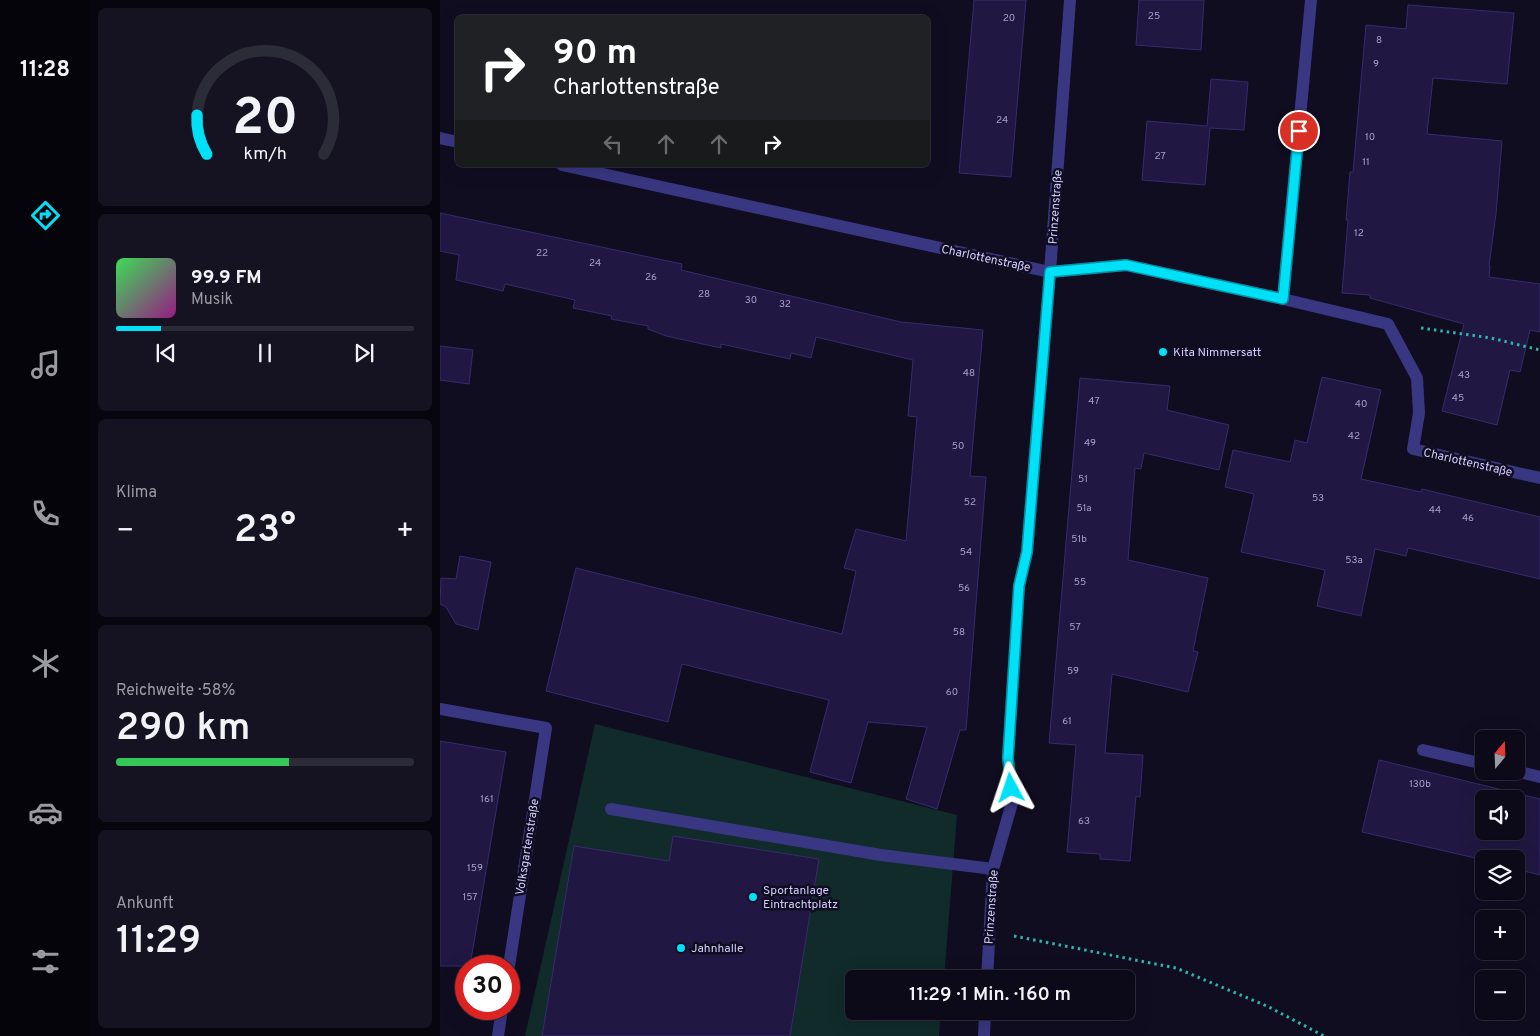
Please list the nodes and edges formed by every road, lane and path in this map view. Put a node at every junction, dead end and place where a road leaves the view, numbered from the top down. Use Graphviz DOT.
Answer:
graph roads {
  1 [pos="1070,0"];
  2 [pos="1311,0"];
  3 [pos="440,138"];
  4 [pos="455,141"];
  5 [pos="571,167"];
  6 [pos="1050,272"];
  7 [pos="1283,299"];
  8 [pos="1388,324"];
  9 [pos="1540,350"];
  10 [pos="1540,478"];
  11 [pos="440,709"];
  12 [pos="1423,750"];
  13 [pos="1475,762"];
  14 [pos="1525,773"];
  15 [pos="1540,777"];
  16 [pos="611,809"];
  17 [pos="993,869"];
  18 [pos="989,931"];
  19 [pos="511,955"];
  20 [pos="987,970"];
  21 [pos="500,1020"];
  22 [pos="985,1020"];
  23 [pos="498,1036"];
  24 [pos="984,1036"];
  25 [pos="1324,1036"];
  1 -- 6 [label="street, Prinzenstraße"];
  2 -- 7 [label="street"];
  3 -- 4 [label="street"];
  5 -- 6 [label="street, Charlottenstraße"];
  6 -- 7 [label="street, Charlottenstraße"];
  6 -- 17 [label="street, Prinzenstraße"];
  7 -- 8 [label="street, Charlottenstraße"];
  8 -- 9 [label="path"];
  8 -- 10 [label="street, Charlottenstraße"];
  11 -- 19 [label="street, Volksgartenstraße"];
  12 -- 13 [label="street"];
  14 -- 15 [label="street"];
  16 -- 17 [label="street"];
  17 -- 18 [label="street, Prinzenstraße"];
  18 -- 20 [label="street, Prinzenstraße"];
  18 -- 25 [label="path"];
  21 -- 23 [label="street"];
  22 -- 24 [label="street"];
}
